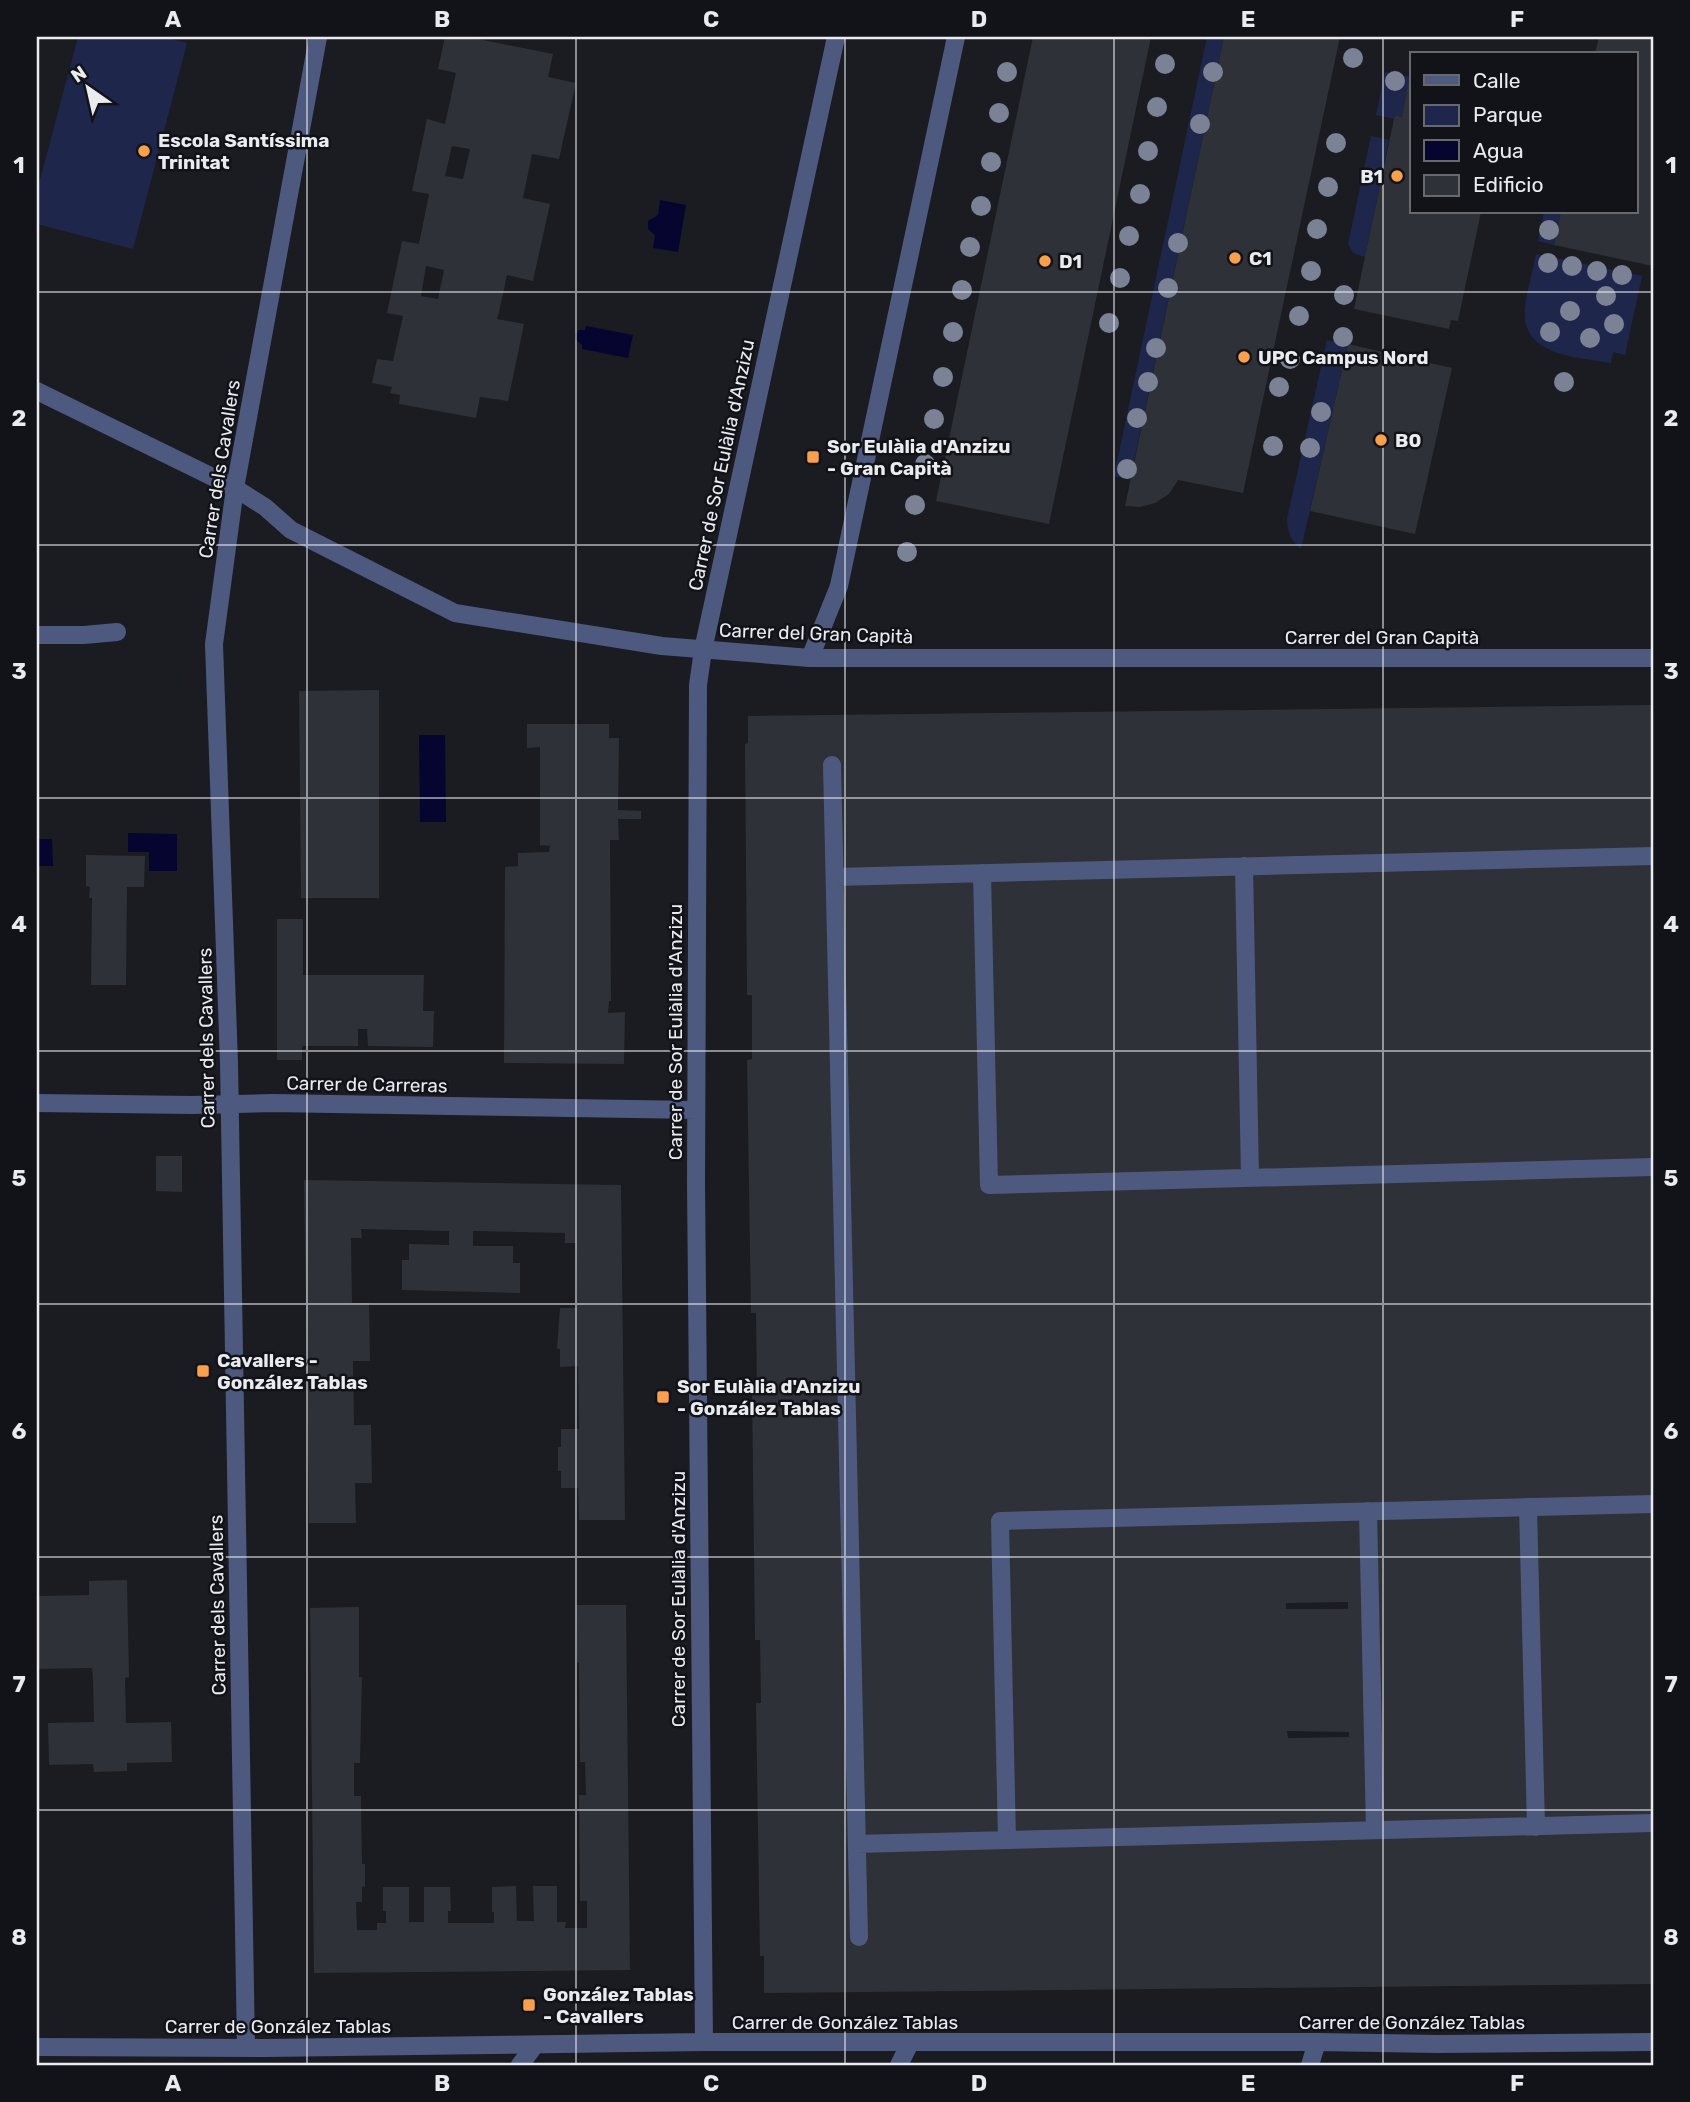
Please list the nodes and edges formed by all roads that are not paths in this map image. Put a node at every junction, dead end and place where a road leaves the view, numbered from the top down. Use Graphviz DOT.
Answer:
graph roads {
  1 [pos="318,37"];
  2 [pos="836,37"];
  3 [pos="956,37"];
  4 [pos="37,391"];
  5 [pos="235,488"];
  6 [pos="117,632"];
  7 [pos="37,635"];
  8 [pos="703,650"];
  9 [pos="810,658"];
  10 [pos="1653,658"];
  11 [pos="832,765"];
  12 [pos="1653,856"];
  13 [pos="1244,866"];
  14 [pos="982,873"];
  15 [pos="835,877"];
  16 [pos="37,1103"];
  17 [pos="228,1104"];
  18 [pos="696,1111"];
  19 [pos="1653,1167"];
  20 [pos="1251,1178"];
  21 [pos="1653,1504"];
  22 [pos="1528,1507"];
  23 [pos="1368,1511"];
  24 [pos="1653,1823"];
  25 [pos="1536,1826"];
  26 [pos="1375,1830"];
  27 [pos="1007,1840"];
  28 [pos="857,1844"];
  29 [pos="859,1937"];
  30 [pos="704,2042"];
  31 [pos="1317,2042"];
  32 [pos="1653,2042"];
  33 [pos="910,2043"];
  34 [pos="535,2045"];
  35 [pos="37,2047"];
  36 [pos="246,2048"];
  37 [pos="95,2056"];
  38 [pos="520,2065"];
  39 [pos="899,2065"];
  40 [pos="1310,2065"];
  1 -- 5 [label="street, Carrer dels Cavallers"];
  2 -- 8 [label="street, Carrer de Sor Eulàlia d'Anzizu"];
  3 -- 9 [label="street"];
  4 -- 5 [label="street, Carrer del Gran Capità"];
  5 -- 8 [label="street, Carrer del Gran Capità"];
  5 -- 17 [label="street, Carrer dels Cavallers"];
  6 -- 7 [label="street"];
  8 -- 9 [label="street, Carrer del Gran Capità"];
  8 -- 18 [label="street, Carrer de Sor Eulàlia d'Anzizu"];
  9 -- 10 [label="street, Carrer del Gran Capità"];
  11 -- 15 [label="street"];
  12 -- 13 [label="street"];
  13 -- 14 [label="street"];
  13 -- 20 [label="street"];
  14 -- 15 [label="street"];
  14 -- 20 [label="street"];
  15 -- 28 [label="street"];
  16 -- 17 [label="street, Carrer de Carreras"];
  17 -- 18 [label="street, Carrer de Carreras"];
  17 -- 36 [label="street, Carrer dels Cavallers"];
  18 -- 30 [label="street, Carrer de Sor Eulàlia d'Anzizu"];
  19 -- 20 [label="street"];
  21 -- 22 [label="street"];
  22 -- 23 [label="street"];
  22 -- 25 [label="street"];
  23 -- 26 [label="street"];
  23 -- 27 [label="street"];
  24 -- 25 [label="street"];
  25 -- 26 [label="street"];
  26 -- 27 [label="street"];
  27 -- 28 [label="street"];
  28 -- 29 [label="street"];
  30 -- 33 [label="street, Carrer de González Tablas"];
  30 -- 34 [label="street, Carrer de González Tablas"];
  31 -- 32 [label="street, Carrer de González Tablas"];
  31 -- 33 [label="street, Carrer de González Tablas"];
  31 -- 40 [label="street"];
  33 -- 39 [label="street"];
  34 -- 36 [label="street, Carrer de González Tablas"];
  34 -- 38 [label="street"];
  35 -- 37 [label="street, Carrer de González Tablas"];
  36 -- 37 [label="street, Carrer de González Tablas"];
}
